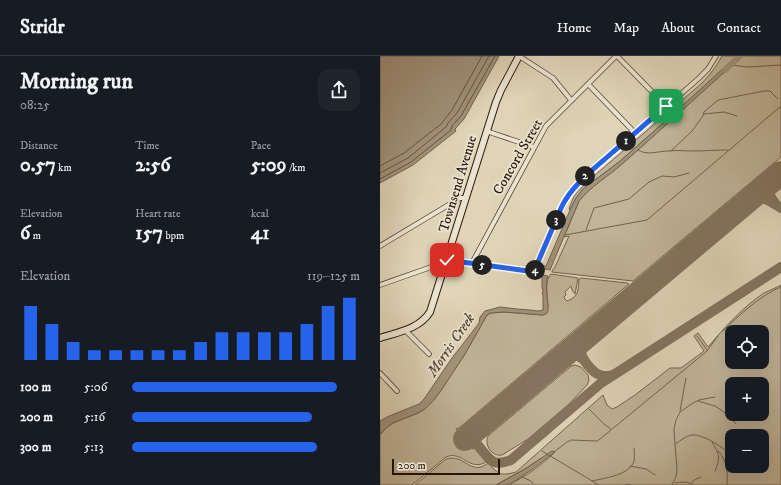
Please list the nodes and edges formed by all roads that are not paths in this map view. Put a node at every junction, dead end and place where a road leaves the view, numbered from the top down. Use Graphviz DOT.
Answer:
graph roads {
  1 [pos="519,56"];
  2 [pos="617,56"];
  3 [pos="716,56"];
  4 [pos="588,84"];
  5 [pos="571,100"];
  6 [pos="666,106"];
  7 [pos="486,131"];
  8 [pos="635,133"];
  9 [pos="534,147"];
  10 [pos="466,198"];
  11 [pos="380,246"];
  12 [pos="447,260"];
  13 [pos="472,263"];
  14 [pos="382,283"];
  15 [pos="405,330"];
  16 [pos="380,338"];
  17 [pos="429,354"];
  18 [pos="380,373"];
  19 [pos="397,391"];
  1 -- 5 [label="street"];
  1 -- 7 [label="main road, Townsend Avenue"];
  2 -- 4 [label="street, Concord Street"];
  2 -- 6 [label="street"];
  3 -- 6 [label="street"];
  4 -- 5 [label="street, Concord Street"];
  4 -- 8 [label="street"];
  5 -- 9 [label="street, Concord Street"];
  6 -- 8 [label="street"];
  7 -- 9 [label="street"];
  7 -- 10 [label="main road, Townsend Avenue"];
  8 -- 13 [label="street"];
  9 -- 13 [label="street, Concord Street"];
  10 -- 11 [label="street"];
  10 -- 12 [label="main road, Townsend Avenue"];
  12 -- 13 [label="street"];
  12 -- 14 [label="street"];
  12 -- 15 [label="main road, Townsend Avenue"];
  15 -- 16 [label="main road, Townsend Avenue"];
  15 -- 17 [label="street"];
  18 -- 19 [label="street"];
}
